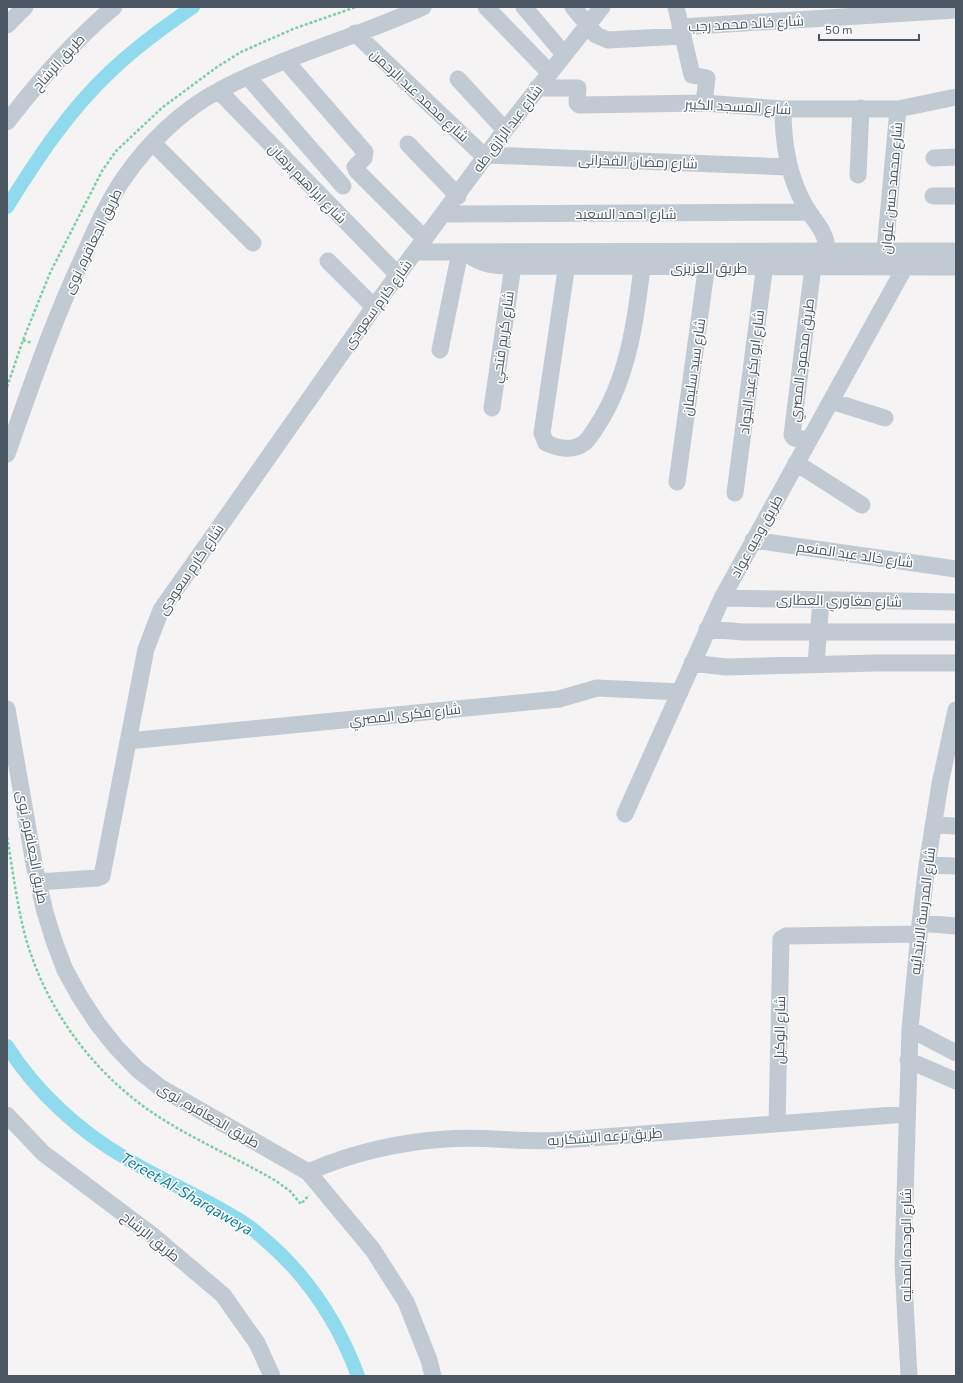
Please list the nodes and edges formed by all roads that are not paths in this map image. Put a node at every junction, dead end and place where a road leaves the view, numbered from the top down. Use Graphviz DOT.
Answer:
graph roads {
  1 [pos="25,7"];
  2 [pos="114,7"];
  3 [pos="423,7"];
  4 [pos="486,7"];
  5 [pos="524,7"];
  6 [pos="573,7"];
  7 [pos="602,7"];
  8 [pos="676,7"];
  9 [pos="955,7"];
  10 [pos="879,11"];
  11 [pos="956,11"];
  12 [pos="588,24"];
  13 [pos="7,25"];
  14 [pos="681,31"];
  15 [pos="355,33"];
  16 [pos="564,54"];
  17 [pos="286,61"];
  18 [pos="549,72"];
  19 [pos="248,77"];
  20 [pos="458,78"];
  21 [pos="537,88"];
  22 [pos="219,91"];
  23 [pos="956,97"];
  24 [pos="704,103"];
  25 [pos="861,108"];
  26 [pos="783,109"];
  27 [pos="898,109"];
  28 [pos="7,122"];
  29 [pos="505,130"];
  30 [pos="153,143"];
  31 [pos="408,144"];
  32 [pos="486,156"];
  33 [pos="956,157"];
  34 [pos="934,158"];
  35 [pos="789,167"];
  36 [pos="858,175"];
  37 [pos="343,186"];
  38 [pos="458,196"];
  39 [pos="934,196"];
  40 [pos="956,196"];
  41 [pos="809,212"];
  42 [pos="444,214"];
  43 [pos="253,243"];
  44 [pos="420,246"];
  45 [pos="956,251"];
  46 [pos="463,252"];
  47 [pos="765,259"];
  48 [pos="885,259"];
  49 [pos="567,260"];
  50 [pos="642,260"];
  51 [pos="707,260"];
  52 [pos="328,261"];
  53 [pos="823,262"];
  54 [pos="512,266"];
  55 [pos="905,267"];
  56 [pos="956,267"];
  57 [pos="398,275"];
  58 [pos="374,307"];
  59 [pos="440,350"];
  60 [pos="831,401"];
  61 [pos="492,408"];
  62 [pos="885,418"];
  63 [pos="809,440"];
  64 [pos="7,454"];
  65 [pos="796,463"];
  66 [pos="677,482"];
  67 [pos="735,492"];
  68 [pos="862,505"];
  69 [pos="753,540"];
  70 [pos="956,569"];
  71 [pos="722,598"];
  72 [pos="821,600"];
  73 [pos="956,602"];
  74 [pos="707,629"];
  75 [pos="819,631"];
  76 [pos="956,632"];
  77 [pos="692,663"];
  78 [pos="956,663"];
  79 [pos="816,664"];
  80 [pos="680,692"];
  81 [pos="7,709"];
  82 [pos="956,710"];
  83 [pos="128,741"];
  84 [pos="949,777"];
  85 [pos="624,814"];
  86 [pos="933,825"];
  87 [pos="956,826"];
  88 [pos="927,865"];
  89 [pos="956,866"];
  90 [pos="38,882"];
  91 [pos="956,926"];
  92 [pos="919,928"];
  93 [pos="910,1029"];
  94 [pos="956,1053"];
  95 [pos="908,1060"];
  96 [pos="956,1081"];
  97 [pos="907,1114"];
  98 [pos="7,1115"];
  99 [pos="777,1124"];
  100 [pos="308,1172"];
  101 [pos="272,1376"];
  102 [pos="433,1376"];
  103 [pos="908,1376"];
  1 -- 13 [label="street"];
  2 -- 28 [label="street, طريق الرشاح"];
  3 -- 15 [label="street, طريق الجعافره, نوى"];
  4 -- 18 [label="street"];
  5 -- 16 [label="street"];
  6 -- 12 [label="street, شارع خالد محمد رجب"];
  7 -- 12 [label="street, شارع عبد الرازق طه"];
  8 -- 14 [label="street"];
  9 -- 11 [label="street"];
  10 -- 11 [label="street, شارع خالد محمد رجب"];
  10 -- 14 [label="street, شارع خالد محمد رجب"];
  12 -- 14 [label="street, شارع خالد محمد رجب"];
  12 -- 16 [label="street, شارع عبد الرازق طه"];
  14 -- 24 [label="street"];
  15 -- 17 [label="street, طريق الجعافره, نوى"];
  15 -- 32 [label="street, شارع محمد عبد الرحمن"];
  16 -- 18 [label="street, شارع عبد الرازق طه"];
  17 -- 19 [label="street, طريق الجعافره, نوى"];
  17 -- 44 [label="street"];
  18 -- 21 [label="street, شارع عبد الرازق طه"];
  19 -- 22 [label="street, طريق الجعافره, نوى"];
  19 -- 37 [label="street"];
  20 -- 29 [label="street"];
  21 -- 24 [label="street, شارع المسجد الكبير"];
  21 -- 29 [label="street, شارع عبد الرازق طه"];
  22 -- 30 [label="street, طريق الجعافره, نوى"];
  22 -- 57 [label="street, شارع ابراهيم برهان"];
  23 -- 27 [label="street, شارع المسجد الكبير"];
  24 -- 26 [label="street, شارع المسجد الكبير"];
  25 -- 26 [label="street, شارع المسجد الكبير"];
  25 -- 27 [label="street, شارع المسجد الكبير"];
  25 -- 36 [label="street"];
  26 -- 35 [label="street"];
  27 -- 48 [label="street, شارع محمد حسن علوان"];
  29 -- 32 [label="street, شارع عبد الرازق طه"];
  30 -- 43 [label="street"];
  30 -- 64 [label="street, طريق الجعافره, نوى"];
  31 -- 38 [label="street"];
  32 -- 35 [label="street, شارع رمضان الفخرانى"];
  32 -- 38 [label="street, شارع عبد الرازق طه"];
  33 -- 34 [label="street"];
  35 -- 41 [label="street"];
  38 -- 42 [label="street, شارع عبد الرازق طه"];
  39 -- 40 [label="street"];
  41 -- 42 [label="street, شارع احمد السعيد"];
  41 -- 53 [label="street"];
  42 -- 44 [label="street, شارع عبد الرازق طه"];
  44 -- 46 [label="street, طريق العزيزى"];
  44 -- 57 [label="street, شارع كارم سعودى"];
  45 -- 48 [label="street, طريق العزيزى"];
  46 -- 49 [label="street, طريق العزيزى"];
  46 -- 54 [label="street, طريق العزيزى"];
  46 -- 59 [label="street"];
  47 -- 51 [label="street, طريق العزيزى"];
  47 -- 53 [label="street, طريق العزيزى"];
  47 -- 67 [label="street, شارع ابو بكر عبد الجواد"];
  48 -- 53 [label="street, طريق العزيزى"];
  48 -- 55 [label="street, طريق العزيزى"];
  49 -- 50 [label="street, طريق العزيزى"];
  49 -- 50 [label="street"];
  49 -- 54 [label="street, طريق العزيزى"];
  50 -- 51 [label="street, طريق العزيزى"];
  51 -- 66 [label="street, شارع سيد سليمان"];
  52 -- 58 [label="street"];
  53 -- 63 [label="street, طريق محمود المصري"];
  54 -- 61 [label="street, شارع كريم فتحي"];
  55 -- 56 [label="street, طريق العزيزى"];
  55 -- 60 [label="street, طريق وجيه عواد"];
  57 -- 58 [label="street, شارع كارم سعودى"];
  58 -- 83 [label="street, شارع كارم سعودى"];
  60 -- 62 [label="street"];
  60 -- 63 [label="street, طريق وجيه عواد"];
  63 -- 65 [label="street, طريق وجيه عواد"];
  65 -- 68 [label="street"];
  65 -- 69 [label="street, طريق وجيه عواد"];
  69 -- 70 [label="street, شارع خالد عبد المنعم"];
  69 -- 71 [label="street, طريق وجيه عواد"];
  71 -- 72 [label="street, شارع مغاوري العطارى"];
  71 -- 74 [label="street, طريق وجيه عواد"];
  72 -- 73 [label="street, شارع مغاوري العطارى"];
  72 -- 75 [label="street"];
  74 -- 75 [label="street"];
  74 -- 77 [label="street, طريق وجيه عواد"];
  75 -- 76 [label="street"];
  75 -- 79 [label="street"];
  77 -- 79 [label="street"];
  77 -- 80 [label="street, طريق وجيه عواد"];
  78 -- 79 [label="street"];
  80 -- 83 [label="street, شارع فكرى المصري"];
  80 -- 85 [label="street, طريق وجيه عواد"];
  81 -- 90 [label="street, طريق الجعافره, نوى"];
  82 -- 84 [label="street, شارع المدرسة الابتدائيه"];
  83 -- 90 [label="street, شارع كارم سعودى"];
  84 -- 86 [label="street, شارع المدرسة الابتدائيه"];
  86 -- 87 [label="street"];
  86 -- 88 [label="street, شارع المدرسة الابتدائيه"];
  88 -- 89 [label="street"];
  88 -- 92 [label="street, شارع المدرسة الابتدائيه"];
  90 -- 100 [label="street, طريق الجعافره, نوى"];
  91 -- 92 [label="street"];
  92 -- 93 [label="street, شارع المدرسة الابتدائيه"];
  92 -- 99 [label="street, شارع الوكيل"];
  93 -- 94 [label="street"];
  93 -- 95 [label="street, شارع المدرسة الابتدائيه"];
  95 -- 96 [label="street"];
  95 -- 97 [label="street, شارع المدرسة الابتدائيه"];
  97 -- 99 [label="street, طريق ترعه البشكاريه"];
  97 -- 103 [label="street, شارع الوحده المحليه"];
  98 -- 101 [label="street, طريق الرشاح"];
  99 -- 100 [label="street, طريق ترعه البشكاريه"];
  100 -- 102 [label="street, طريق الجعافره, نوى"];
}
